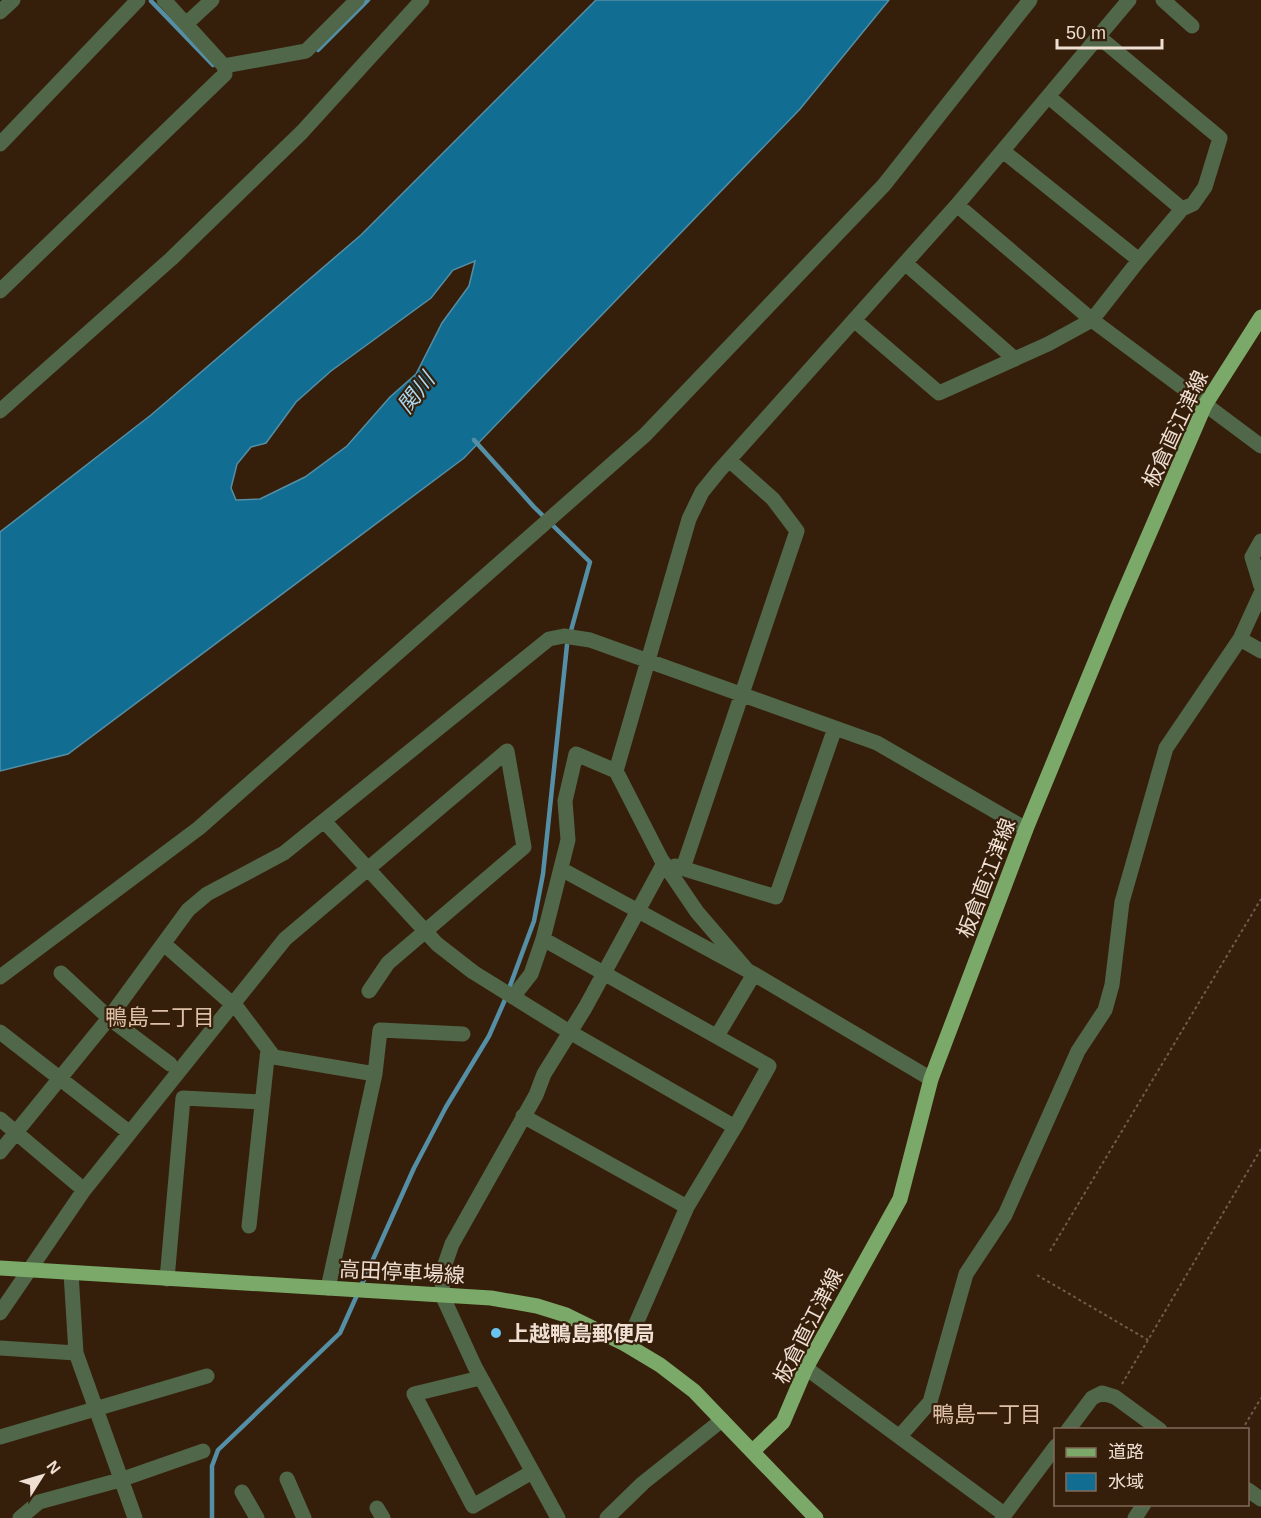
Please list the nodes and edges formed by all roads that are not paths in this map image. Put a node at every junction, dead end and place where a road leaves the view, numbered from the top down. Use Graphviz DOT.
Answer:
graph roads {
  1 [pos="13,0"];
  2 [pos="138,0"];
  3 [pos="164,0"];
  4 [pos="212,0"];
  5 [pos="357,0"];
  6 [pos="422,0"];
  7 [pos="1030,0"];
  8 [pos="1130,0"];
  9 [pos="1163,0"];
  10 [pos="0,12"];
  11 [pos="186,24"];
  12 [pos="1192,26"];
  13 [pos="1099,37"];
  14 [pos="224,66"];
  15 [pos="1050,97"];
  16 [pos="0,144"];
  17 [pos="1003,151"];
  18 [pos="957,205"];
  19 [pos="1182,209"];
  20 [pos="1138,260"];
  21 [pos="905,263"];
  22 [pos="0,291"];
  23 [pos="1261,317"];
  24 [pos="854,320"];
  25 [pos="1092,320"];
  26 [pos="1015,359"];
  27 [pos="1205,405"];
  28 [pos="0,411"];
  29 [pos="1261,446"];
  30 [pos="729,460"];
  31 [pos="1261,541"];
  32 [pos="1261,586"];
  33 [pos="1261,594"];
  34 [pos="1240,639"];
  35 [pos="1261,651"];
  36 [pos="649,661"];
  37 [pos="742,695"];
  38 [pos="835,728"];
  39 [pos="616,771"];
  40 [pos="324,821"];
  41 [pos="1026,829"];
  42 [pos="664,863"];
  43 [pos="561,868"];
  44 [pos="683,868"];
  45 [pos="369,869"];
  46 [pos="639,910"];
  47 [pos="425,930"];
  48 [pos="543,939"];
  49 [pos="164,944"];
  50 [pos="750,971"];
  51 [pos="605,972"];
  52 [pos="61,973"];
  53 [pos="0,977"];
  54 [pos="369,992"];
  55 [pos="513,997"];
  56 [pos="233,1005"];
  57 [pos="109,1018"];
  58 [pos="568,1031"];
  59 [pos="0,1032"];
  60 [pos="463,1034"];
  61 [pos="717,1036"];
  62 [pos="268,1049"];
  63 [pos="170,1064"];
  64 [pos="375,1074"];
  65 [pos="60,1078"];
  66 [pos="931,1079"];
  67 [pos="262,1102"];
  68 [pos="523,1116"];
  69 [pos="0,1119"];
  70 [pos="735,1127"];
  71 [pos="16,1132"];
  72 [pos="130,1132"];
  73 [pos="0,1152"];
  74 [pos="84,1190"];
  75 [pos="687,1206"];
  76 [pos="249,1226"];
  77 [pos="0,1268"];
  78 [pos="28,1268"];
  79 [pos="71,1273"];
  80 [pos="167,1279"];
  81 [pos="328,1288"];
  82 [pos="442,1295"];
  83 [pos="0,1313"];
  84 [pos="625,1344"];
  85 [pos="0,1348"];
  86 [pos="76,1353"];
  87 [pos="806,1368"];
  88 [pos="207,1376"];
  89 [pos="480,1377"];
  90 [pos="95,1411"];
  91 [pos="722,1420"];
  92 [pos="1070,1428"];
  93 [pos="1157,1428"];
  94 [pos="900,1436"];
  95 [pos="0,1437"];
  96 [pos="1054,1449"];
  97 [pos="203,1451"];
  98 [pos="753,1451"];
  99 [pos="532,1472"];
  100 [pos="287,1479"];
  101 [pos="120,1480"];
  102 [pos="242,1492"];
  103 [pos="476,1512"];
  104 [pos="1003,1516"];
  105 [pos="132,1517"];
  106 [pos="813,1517"];
  107 [pos="20,1518"];
  108 [pos="257,1518"];
  109 [pos="304,1518"];
  110 [pos="558,1518"];
  111 [pos="607,1518"];
  1 -- 10 [label="street"];
  2 -- 16 [label="street"];
  3 -- 11 [label="street"];
  4 -- 11 [label="street"];
  5 -- 14 [label="street"];
  6 -- 28 [label="street"];
  7 -- 53 [label="street"];
  8 -- 13 [label="street"];
  9 -- 12 [label="street"];
  11 -- 14 [label="street"];
  13 -- 15 [label="street"];
  13 -- 19 [label="street"];
  14 -- 22 [label="street"];
  15 -- 17 [label="street"];
  15 -- 19 [label="street"];
  17 -- 18 [label="street"];
  17 -- 20 [label="street"];
  18 -- 21 [label="street"];
  18 -- 25 [label="street"];
  19 -- 20 [label="street"];
  20 -- 25 [label="street"];
  21 -- 24 [label="street"];
  21 -- 26 [label="street"];
  23 -- 27 [label="main road, 板倉直江津線"];
  24 -- 26 [label="street"];
  24 -- 30 [label="street"];
  25 -- 26 [label="street"];
  25 -- 27 [label="street"];
  27 -- 29 [label="street"];
  27 -- 41 [label="main road, 板倉直江津線"];
  30 -- 36 [label="street"];
  30 -- 37 [label="street"];
  31 -- 32 [label="street"];
  33 -- 34 [label="street"];
  34 -- 35 [label="street"];
  34 -- 94 [label="street"];
  36 -- 37 [label="street"];
  36 -- 39 [label="street"];
  36 -- 40 [label="street"];
  37 -- 38 [label="street"];
  37 -- 44 [label="street"];
  38 -- 41 [label="street"];
  38 -- 44 [label="street"];
  39 -- 42 [label="street"];
  39 -- 43 [label="street"];
  40 -- 45 [label="street"];
  40 -- 49 [label="street"];
  41 -- 66 [label="main road, 板倉直江津線"];
  42 -- 44 [label="street"];
  42 -- 46 [label="street"];
  42 -- 50 [label="street"];
  43 -- 46 [label="street"];
  43 -- 48 [label="street"];
  45 -- 47 [label="street"];
  45 -- 47 [label="street"];
  45 -- 56 [label="street"];
  46 -- 50 [label="street"];
  46 -- 51 [label="street"];
  47 -- 54 [label="street"];
  47 -- 55 [label="street"];
  48 -- 51 [label="street"];
  48 -- 55 [label="street"];
  49 -- 56 [label="street"];
  49 -- 57 [label="street"];
  50 -- 61 [label="street"];
  50 -- 66 [label="street"];
  51 -- 58 [label="street"];
  51 -- 61 [label="street"];
  52 -- 57 [label="street"];
  55 -- 58 [label="street"];
  56 -- 62 [label="street"];
  56 -- 72 [label="street"];
  57 -- 63 [label="street"];
  57 -- 65 [label="street"];
  58 -- 68 [label="street"];
  58 -- 70 [label="street"];
  59 -- 65 [label="street"];
  60 -- 64 [label="street"];
  61 -- 70 [label="street"];
  62 -- 64 [label="street"];
  62 -- 67 [label="street"];
  64 -- 81 [label="street"];
  65 -- 71 [label="street"];
  65 -- 72 [label="street"];
  66 -- 87 [label="main road, 板倉直江津線"];
  67 -- 76 [label="street"];
  67 -- 80 [label="street"];
  68 -- 75 [label="street"];
  68 -- 82 [label="street"];
  69 -- 71 [label="street"];
  70 -- 75 [label="street"];
  71 -- 73 [label="street"];
  71 -- 74 [label="street"];
  72 -- 74 [label="street"];
  74 -- 78 [label="street"];
  75 -- 84 [label="street"];
  77 -- 78 [label="main road, 高田停車場線"];
  78 -- 79 [label="main road, 高田停車場線"];
  78 -- 83 [label="street"];
  79 -- 80 [label="main road, 高田停車場線"];
  79 -- 86 [label="street"];
  80 -- 81 [label="main road, 高田停車場線"];
  81 -- 82 [label="main road, 高田停車場線"];
  82 -- 84 [label="main road, 高田停車場線"];
  82 -- 89 [label="street"];
  84 -- 91 [label="main road, 高田停車場線"];
  85 -- 86 [label="street"];
  86 -- 90 [label="street"];
  87 -- 94 [label="street"];
  87 -- 98 [label="main road, 板倉直江津線"];
  88 -- 90 [label="street"];
  89 -- 99 [label="street"];
  89 -- 103 [label="street"];
  90 -- 95 [label="street"];
  90 -- 101 [label="street"];
  91 -- 98 [label="main road, 高田停車場線"];
  91 -- 111 [label="street"];
  92 -- 93 [label="street"];
  94 -- 104 [label="street"];
  96 -- 104 [label="street"];
  97 -- 101 [label="street"];
  98 -- 106 [label="main road, 高田停車場線"];
  99 -- 103 [label="street"];
  99 -- 110 [label="street"];
  100 -- 109 [label="street"];
  101 -- 105 [label="street"];
  101 -- 107 [label="street"];
  102 -- 108 [label="street"];
}
